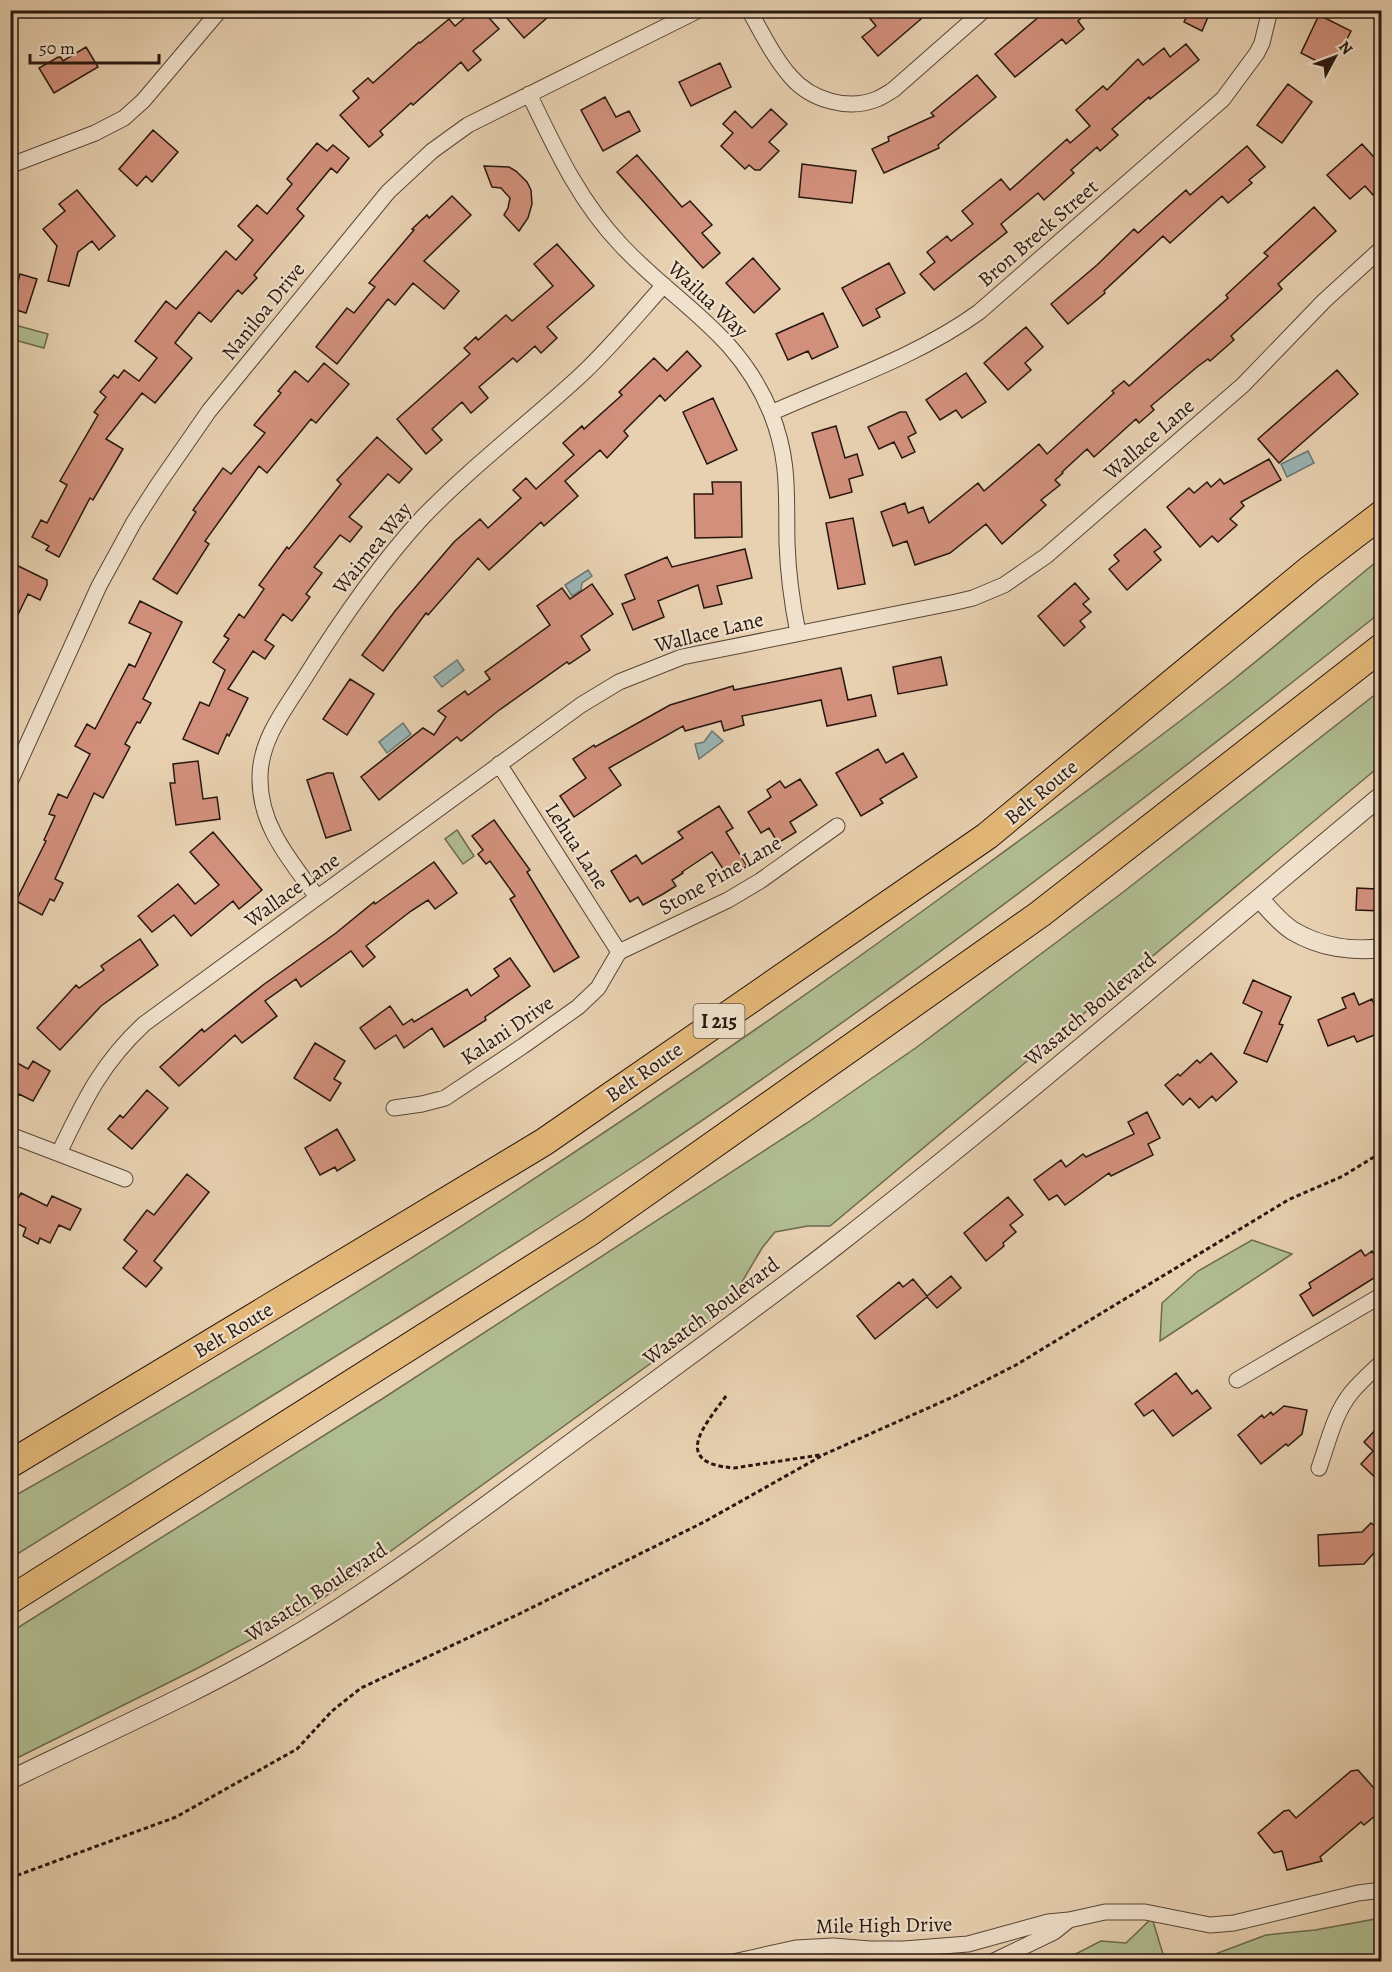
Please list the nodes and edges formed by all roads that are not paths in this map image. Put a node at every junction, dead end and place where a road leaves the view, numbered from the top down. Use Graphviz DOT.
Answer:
graph roads {
  1 [pos="220,10"];
  2 [pos="699,10"];
  3 [pos="749,10"];
  4 [pos="984,10"];
  5 [pos="1270,10"];
  6 [pos="529,94"];
  7 [pos="10,160"];
  8 [pos="1382,248"];
  9 [pos="664,285"];
  10 [pos="771,412"];
  11 [pos="1382,514"];
  12 [pos="798,633"];
  13 [pos="1382,647"];
  14 [pos="499,765"];
  15 [pos="10,782"];
  16 [pos="1382,795"];
  17 [pos="837,826"];
  18 [pos="317,897"];
  19 [pos="1259,898"];
  20 [pos="1382,948"];
  21 [pos="619,952"];
  22 [pos="394,1108"];
  23 [pos="10,1135"];
  24 [pos="59,1154"];
  25 [pos="125,1179"];
  26 [pos="1382,1295"];
  27 [pos="1382,1362"];
  28 [pos="1237,1380"];
  29 [pos="10,1464"];
  30 [pos="1319,1468"];
  31 [pos="10,1600"];
  32 [pos="10,1780"];
  33 [pos="1382,1890"];
  34 [pos="1069,1920"];
  35 [pos="733,1962"];
  36 [pos="992,1962"];
  1 -- 7 [label="street"];
  2 -- 6 [label="street, Naniloa Drive"];
  3 -- 4 [label="street"];
  5 -- 10 [label="street, Bron Breck Street"];
  6 -- 9 [label="street, Wailua Way"];
  6 -- 15 [label="street, Naniloa Drive"];
  8 -- 12 [label="street, Wallace Lane"];
  9 -- 10 [label="street, Wailua Way"];
  9 -- 18 [label="street, Waimea Way"];
  10 -- 12 [label="street, Wailua Way"];
  11 -- 29 [label="highway, Belt Route / I 215"];
  12 -- 14 [label="street, Wallace Lane"];
  13 -- 31 [label="highway"];
  14 -- 18 [label="street, Wallace Lane"];
  14 -- 21 [label="street, Lehua Lane"];
  16 -- 19 [label="street, Wasatch Boulevard"];
  17 -- 21 [label="street, Stone Pine Lane"];
  18 -- 24 [label="street, Wallace Lane"];
  19 -- 20 [label="street"];
  19 -- 32 [label="street, Wasatch Boulevard"];
  21 -- 22 [label="street, Kalani Drive"];
  23 -- 24 [label="street"];
  24 -- 25 [label="street"];
  26 -- 28 [label="street"];
  27 -- 30 [label="street"];
  33 -- 34 [label="street, Mile High Drive"];
  34 -- 35 [label="street, Mile High Drive"];
  34 -- 36 [label="street, Mile High Drive"];
}
